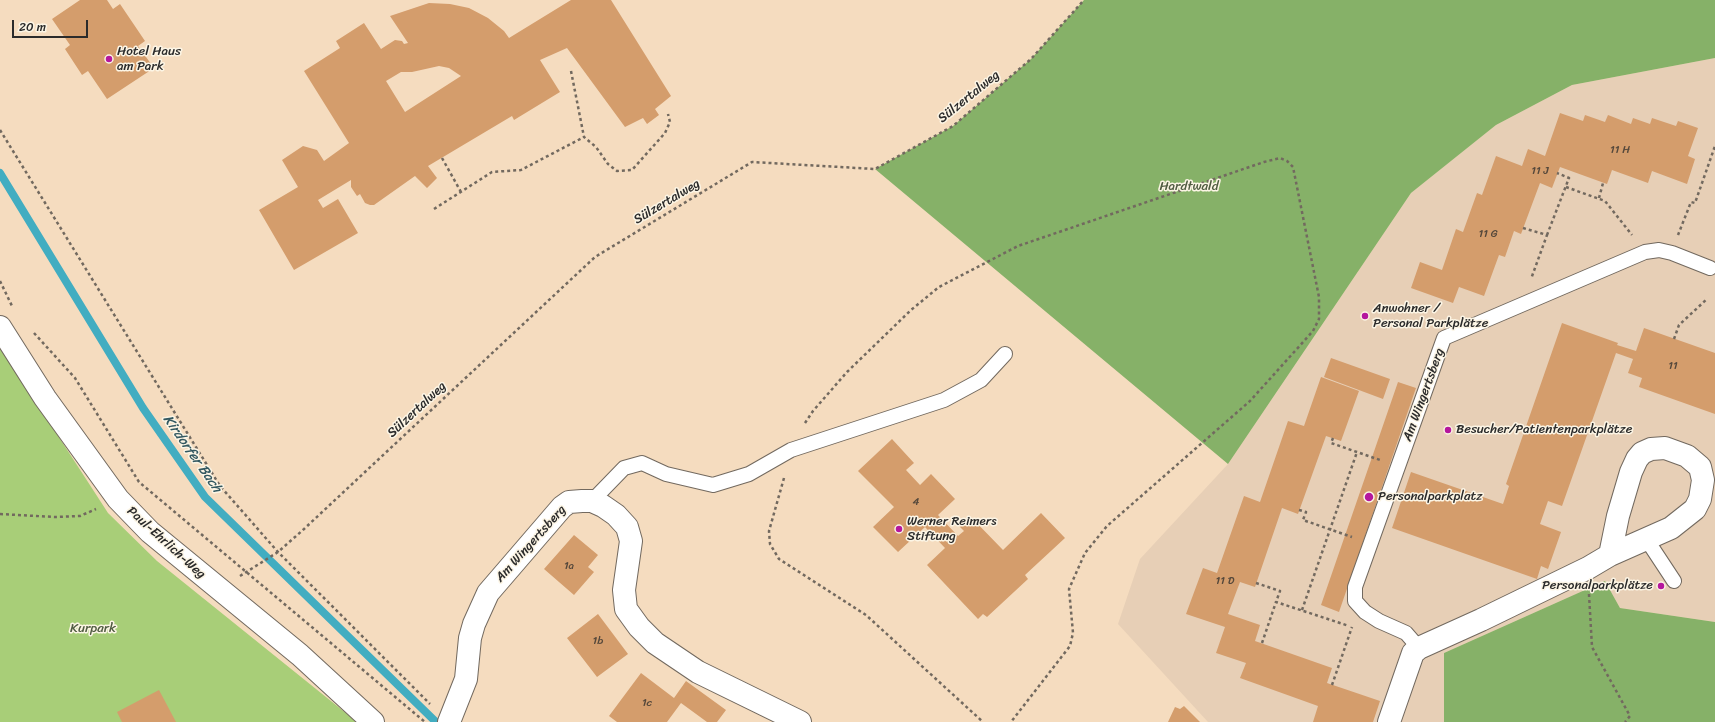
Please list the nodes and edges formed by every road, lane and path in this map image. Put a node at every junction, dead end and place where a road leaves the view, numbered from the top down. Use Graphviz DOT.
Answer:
graph roads {
  1 [pos="1084,0"];
  2 [pos="571,72"];
  3 [pos="668,114"];
  4 [pos="0,130"];
  5 [pos="584,137"];
  6 [pos="1715,146"];
  7 [pos="442,158"];
  8 [pos="1557,173"];
  9 [pos="1603,183"];
  10 [pos="1566,187"];
  11 [pos="461,192"];
  12 [pos="1599,198"];
  13 [pos="434,209"];
  14 [pos="1686,216"];
  15 [pos="1523,228"];
  16 [pos="1548,235"];
  17 [pos="1644,252"];
  18 [pos="1536,268"];
  19 [pos="1710,268"];
  20 [pos="0,281"];
  21 [pos="1707,299"];
  22 [pos="15,312"];
  23 [pos="0,327"];
  24 [pos="30,328"];
  25 [pos="1674,339"];
  26 [pos="1005,354"];
  27 [pos="1333,438"];
  28 [pos="792,450"];
  29 [pos="1357,452"];
  30 [pos="1398,466"];
  31 [pos="118,499"];
  32 [pos="592,501"];
  33 [pos="1299,510"];
  34 [pos="0,514"];
  35 [pos="1330,529"];
  36 [pos="1647,540"];
  37 [pos="1371,543"];
  38 [pos="277,553"];
  39 [pos="1610,555"];
  40 [pos="1588,568"];
  41 [pos="247,570"];
  42 [pos="1674,581"];
  43 [pos="1256,583"];
  44 [pos="1276,602"];
  45 [pos="1302,610"];
  46 [pos="1365,612"];
  47 [pos="1352,626"];
  48 [pos="1262,643"];
  49 [pos="1419,648"];
  50 [pos="1332,685"];
  51 [pos="450,720"];
  52 [pos="373,722"];
  53 [pos="425,722"];
  54 [pos="800,722"];
  55 [pos="983,722"];
  56 [pos="1011,722"];
  57 [pos="1389,722"];
  58 [pos="1625,722"];
  1 -- 38 [label="path, Sülzertalweg"];
  2 -- 5 [label="path"];
  3 -- 5 [label="path"];
  4 -- 38 [label="path"];
  5 -- 11 [label="path"];
  6 -- 14 [label="path"];
  7 -- 11 [label="path"];
  8 -- 10 [label="path"];
  9 -- 12 [label="path"];
  10 -- 12 [label="path"];
  10 -- 16 [label="path"];
  11 -- 13 [label="path"];
  12 -- 17 [label="path"];
  15 -- 16 [label="path"];
  16 -- 18 [label="path"];
  17 -- 19 [label="lane, Am Wingertsberg"];
  17 -- 30 [label="lane, Am Wingertsberg"];
  20 -- 22 [label="path"];
  21 -- 25 [label="path"];
  23 -- 31 [label="street, Paul-Ehrlich-Weg"];
  24 -- 41 [label="path"];
  26 -- 28 [label="lane"];
  27 -- 29 [label="path"];
  28 -- 32 [label="lane"];
  28 -- 55 [label="path"];
  28 -- 56 [label="path"];
  29 -- 30 [label="path"];
  29 -- 35 [label="path"];
  30 -- 37 [label="lane, Am Wingertsberg"];
  31 -- 34 [label="path"];
  31 -- 52 [label="street, Paul-Ehrlich-Weg"];
  32 -- 51 [label="street, Am Wingertsberg"];
  32 -- 54 [label="street"];
  33 -- 35 [label="path"];
  35 -- 37 [label="path"];
  35 -- 45 [label="path"];
  36 -- 39 [label="street"];
  36 -- 39 [label="street"];
  36 -- 42 [label="lane"];
  37 -- 46 [label="lane, Am Wingertsberg"];
  38 -- 41 [label="path, Sülzertalweg"];
  38 -- 51 [label="path"];
  39 -- 40 [label="street"];
  40 -- 49 [label="street"];
  40 -- 58 [label="path"];
  41 -- 53 [label="path"];
  43 -- 44 [label="path"];
  44 -- 45 [label="path"];
  44 -- 48 [label="path"];
  45 -- 47 [label="path"];
  46 -- 47 [label="path"];
  46 -- 49 [label="lane, Am Wingertsberg"];
  47 -- 50 [label="path"];
  49 -- 57 [label="street"];
}
